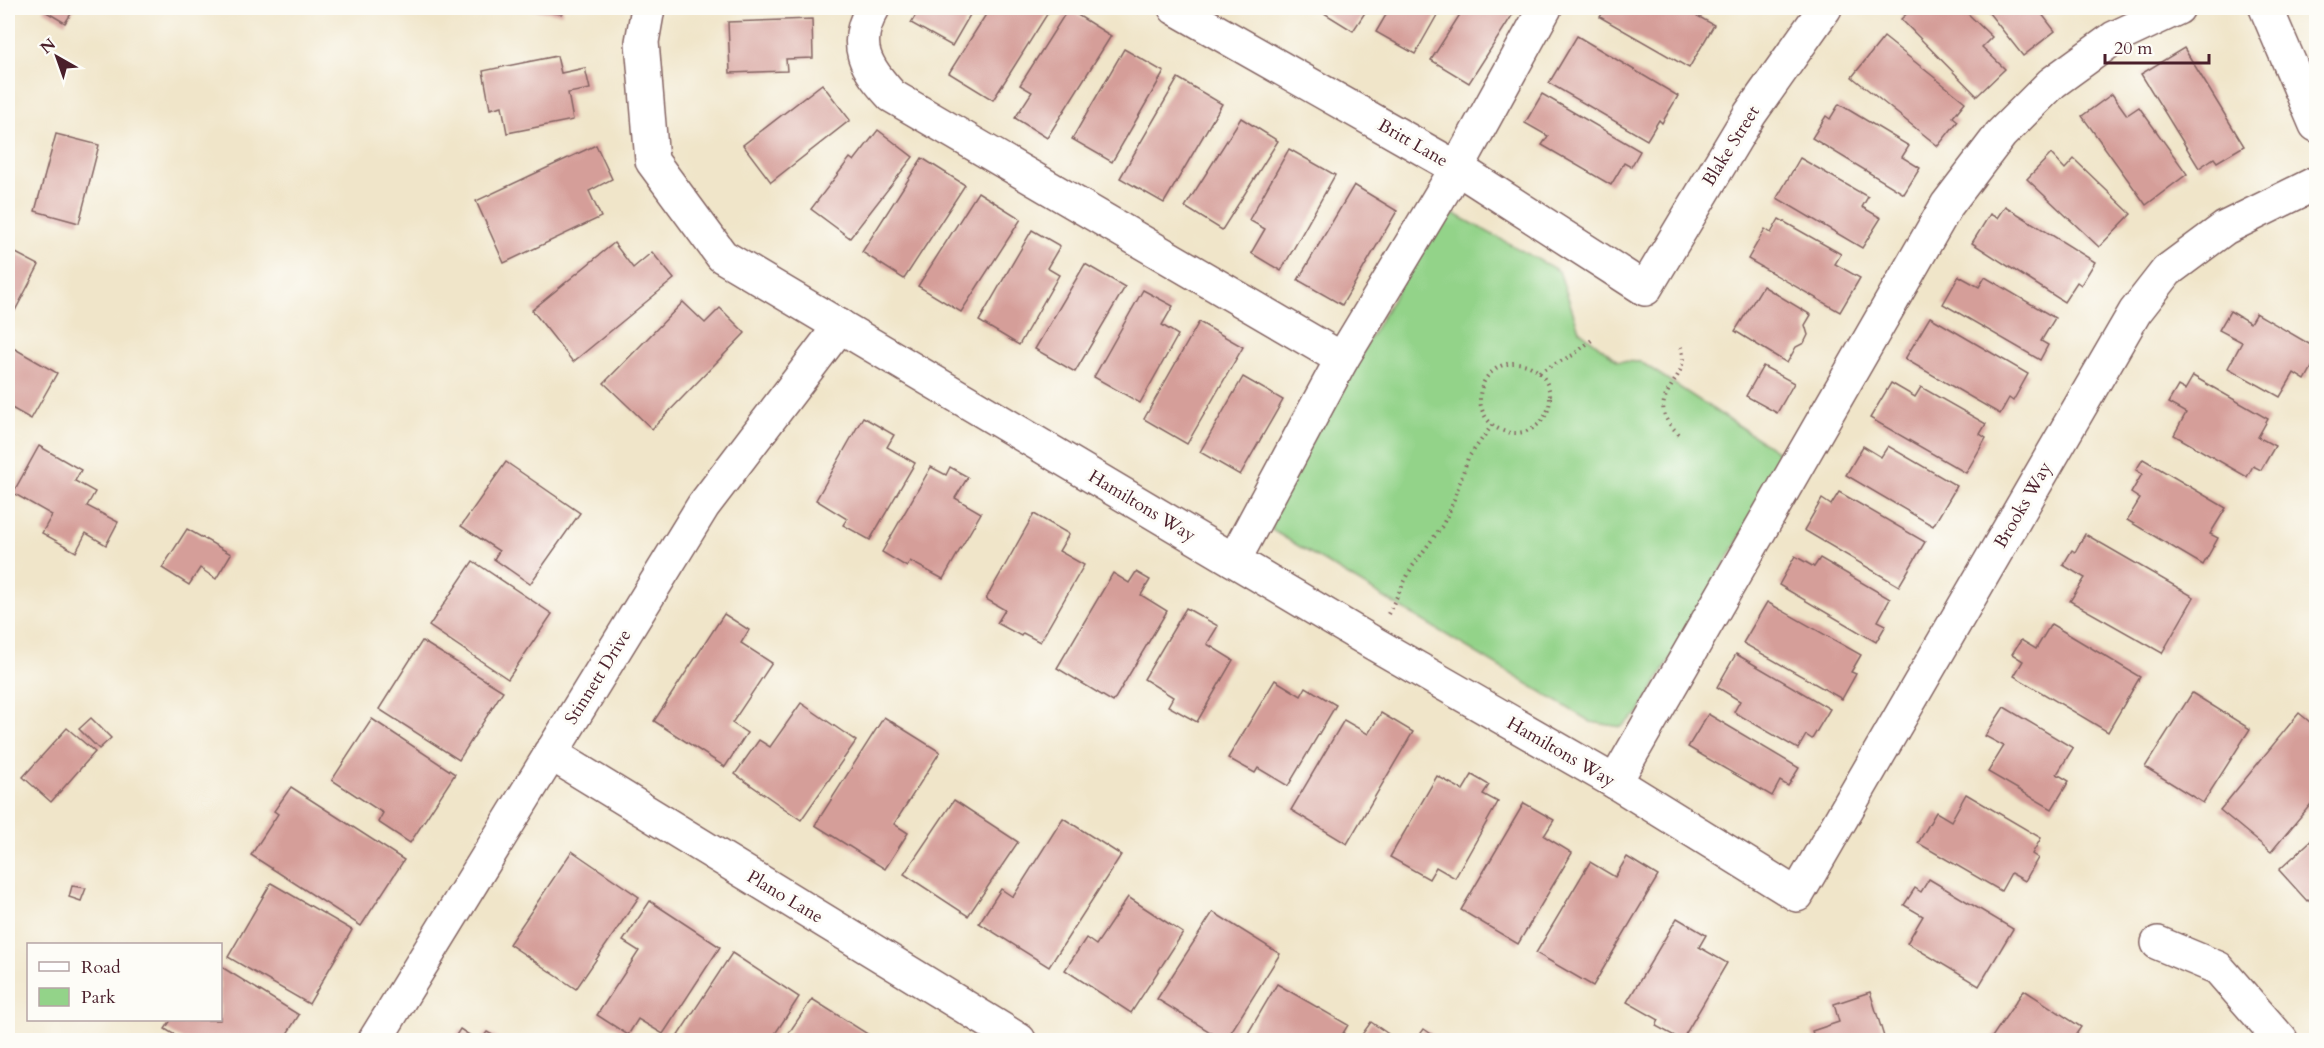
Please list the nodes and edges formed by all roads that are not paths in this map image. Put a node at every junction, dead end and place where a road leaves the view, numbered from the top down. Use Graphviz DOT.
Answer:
graph roads {
  1 [pos="648,8"];
  2 [pos="873,8"];
  3 [pos="1175,8"];
  4 [pos="1545,8"];
  5 [pos="1825,8"];
  6 [pos="2178,8"];
  7 [pos="2266,8"];
  8 [pos="2316,124"];
  9 [pos="1457,168"];
  10 [pos="2316,183"];
  11 [pos="1645,290"];
  12 [pos="840,326"];
  13 [pos="1342,359"];
  14 [pos="1234,560"];
  15 [pos="550,753"];
  16 [pos="1615,782"];
  17 [pos="1797,895"];
  18 [pos="2158,943"];
  19 [pos="375,1041"];
  20 [pos="1019,1041"];
  21 [pos="2281,1041"];
  1 -- 12 [label="street, Hamiltons Way"];
  2 -- 13 [label="street"];
  3 -- 9 [label="street, Britt Lane"];
  4 -- 9 [label="street"];
  5 -- 11 [label="street, Blake Street"];
  6 -- 16 [label="street"];
  7 -- 8 [label="street"];
  9 -- 11 [label="street, Britt Lane"];
  9 -- 13 [label="street"];
  10 -- 17 [label="street, Brooks Way"];
  12 -- 14 [label="street, Hamiltons Way"];
  12 -- 15 [label="street, Stinnett Drive"];
  13 -- 14 [label="street"];
  14 -- 16 [label="street, Hamiltons Way"];
  15 -- 19 [label="street, Stinnett Drive"];
  15 -- 20 [label="street, Plano Lane"];
  16 -- 17 [label="street, Hamiltons Way"];
  18 -- 21 [label="street"];
}
